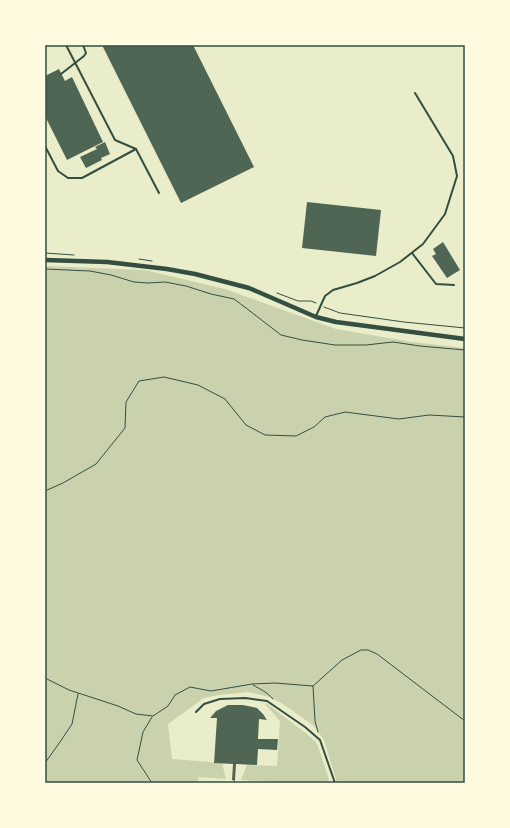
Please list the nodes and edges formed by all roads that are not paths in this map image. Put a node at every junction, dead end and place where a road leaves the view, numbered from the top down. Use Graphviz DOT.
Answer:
graph roads {
  1 [pos="66,45"];
  2 [pos="83,45"];
  3 [pos="75,63"];
  4 [pos="61,74"];
  5 [pos="415,93"];
  6 [pos="45,146"];
  7 [pos="136,149"];
  8 [pos="159,193"];
  9 [pos="412,253"];
  10 [pos="45,260"];
  11 [pos="454,285"];
  12 [pos="316,317"];
  13 [pos="465,339"];
  14 [pos="196,712"];
  15 [pos="335,783"];
  1 -- 3 [label="lane"];
  2 -- 3 [label="lane"];
  3 -- 4 [label="lane"];
  3 -- 7 [label="lane"];
  5 -- 9 [label="lane"];
  6 -- 7 [label="lane"];
  7 -- 8 [label="lane"];
  9 -- 11 [label="lane"];
  9 -- 12 [label="lane"];
  10 -- 12 [label="street"];
  12 -- 13 [label="street"];
  14 -- 15 [label="lane"];
}
